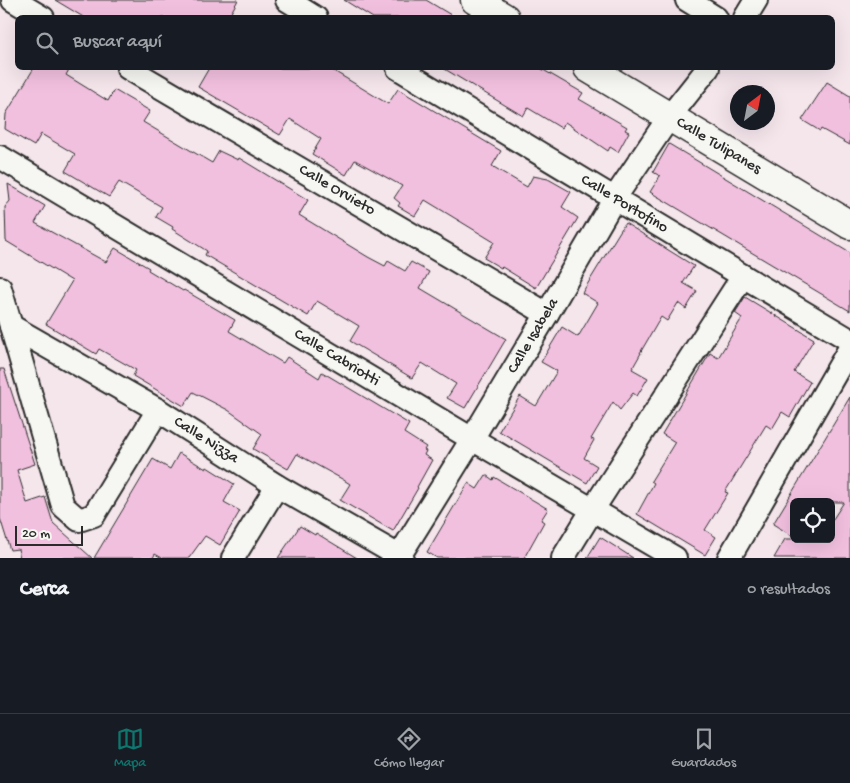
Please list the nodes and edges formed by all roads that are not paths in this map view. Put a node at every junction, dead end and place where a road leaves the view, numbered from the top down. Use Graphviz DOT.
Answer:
graph roads {
  1 [pos="13,0"];
  2 [pos="287,0"];
  3 [pos="475,0"];
  4 [pos="687,0"];
  5 [pos="756,0"];
  6 [pos="38,15"];
  7 [pos="311,15"];
  8 [pos="500,15"];
  9 [pos="711,15"];
  10 [pos="747,15"];
  11 [pos="131,70"];
  12 [pos="401,70"];
  13 [pos="591,70"];
  14 [pos="706,70"];
  15 [pos="670,116"];
  16 [pos="0,157"];
  17 [pos="614,199"];
  18 [pos="850,225"];
  19 [pos="743,276"];
  20 [pos="0,288"];
  21 [pos="547,314"];
  22 [pos="11,326"];
  23 [pos="850,340"];
  24 [pos="850,348"];
  25 [pos="158,410"];
  26 [pos="472,438"];
  27 [pos="277,486"];
  28 [pos="593,509"];
  29 [pos="399,557"];
  30 [pos="233,558"];
  31 [pos="563,558"];
  32 [pos="675,558"];
  33 [pos="729,558"];
  1 -- 6 [label="street"];
  2 -- 7 [label="street"];
  3 -- 8 [label="street"];
  4 -- 9 [label="street"];
  5 -- 10 [label="street"];
  11 -- 21 [label="street, Calle Orvieto"];
  12 -- 17 [label="street, Calle Portofino"];
  13 -- 15 [label="street, Calle Tulipanes"];
  14 -- 15 [label="street, Calle Isabela"];
  15 -- 17 [label="street, Calle Isabela"];
  15 -- 18 [label="street, Calle Tulipanes"];
  16 -- 26 [label="street, Calle Cabriotti"];
  17 -- 19 [label="street, Calle Portofino"];
  17 -- 21 [label="street, Calle Isabela"];
  19 -- 23 [label="street, Calle Portofino"];
  19 -- 28 [label="street"];
  20 -- 22 [label="street"];
  21 -- 26 [label="street, Calle Isabela"];
  22 -- 25 [label="street, Calle Nizza"];
  22 -- 25 [label="street"];
  24 -- 33 [label="street"];
  25 -- 27 [label="street, Calle Nizza"];
  26 -- 28 [label="street, Calle Cabriotti"];
  26 -- 29 [label="street, Calle Isabela"];
  27 -- 29 [label="street, Calle Nizza"];
  27 -- 30 [label="street"];
  28 -- 31 [label="street"];
  28 -- 32 [label="street, Calle Cabriotti"];
}
